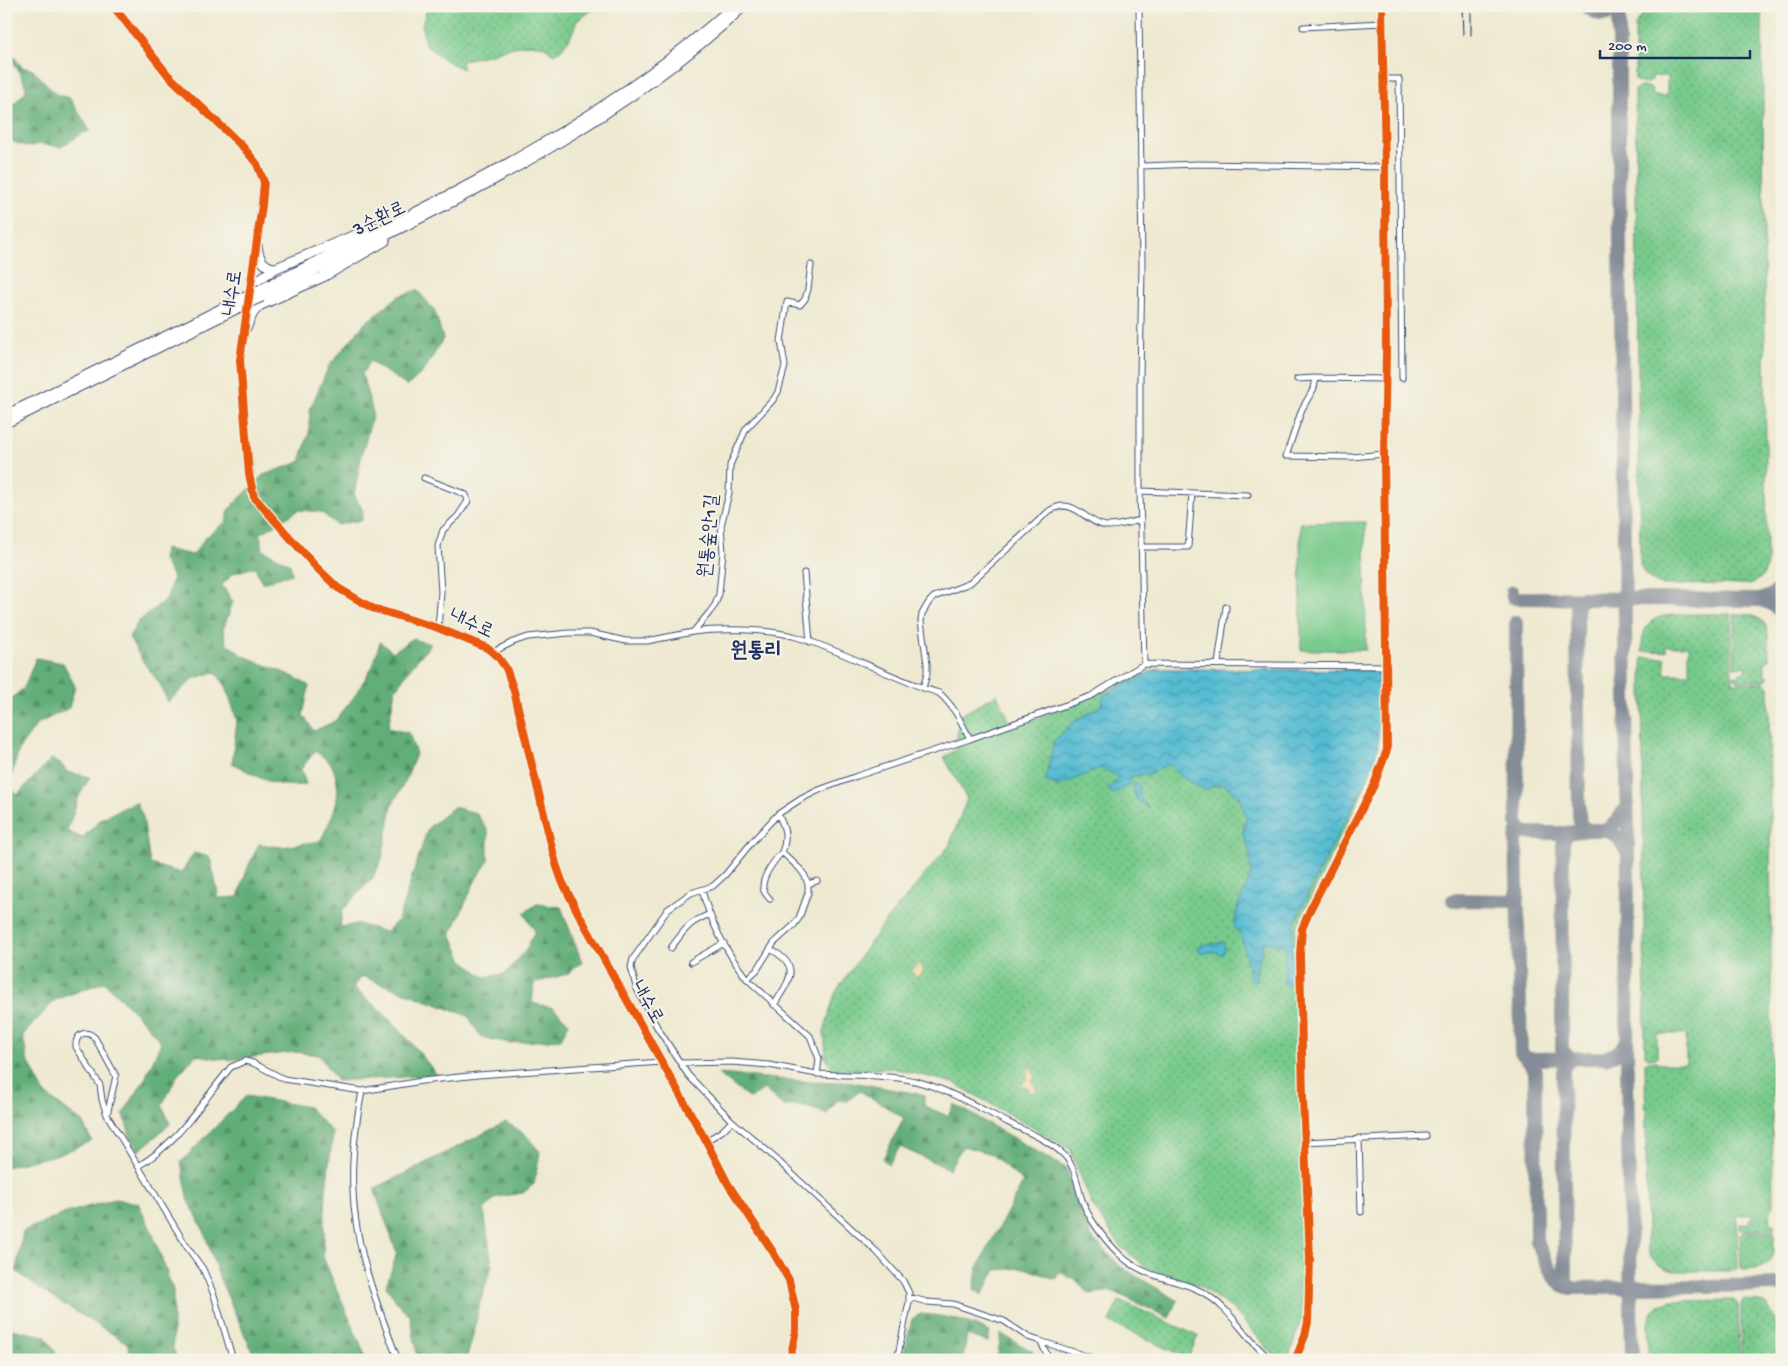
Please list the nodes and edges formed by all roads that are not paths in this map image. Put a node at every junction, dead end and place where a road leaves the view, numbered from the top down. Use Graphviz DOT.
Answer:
graph roads {
  1 [pos="113,6"];
  2 [pos="733,6"];
  3 [pos="744,6"];
  4 [pos="1139,6"];
  5 [pos="1382,6"];
  6 [pos="1382,23"];
  7 [pos="1303,28"];
  8 [pos="1384,79"];
  9 [pos="1141,166"];
  10 [pos="1385,167"];
  11 [pos="439,204"];
  12 [pos="257,245"];
  13 [pos="811,265"];
  14 [pos="276,268"];
  15 [pos="258,287"];
  16 [pos="243,302"];
  17 [pos="259,306"];
  18 [pos="246,328"];
  19 [pos="1316,378"];
  20 [pos="1402,378"];
  21 [pos="1297,379"];
  22 [pos="1386,379"];
  23 [pos="6,415"];
  24 [pos="6,423"];
  25 [pos="1384,454"];
  26 [pos="424,478"];
  27 [pos="1140,492"];
  28 [pos="1192,494"];
  29 [pos="1248,495"];
  30 [pos="1141,520"];
  31 [pos="1142,547"];
  32 [pos="804,573"];
  33 [pos="1226,607"];
  34 [pos="438,628"];
  35 [pos="693,632"];
  36 [pos="810,642"];
  37 [pos="493,652"];
  38 [pos="1144,664"];
  39 [pos="1218,664"];
  40 [pos="1386,666"];
  41 [pos="924,688"];
  42 [pos="970,739"];
  43 [pos="778,814"];
  44 [pos="782,852"];
  45 [pos="817,881"];
  46 [pos="808,884"];
  47 [pos="702,890"];
  48 [pos="770,899"];
  49 [pos="710,914"];
  50 [pos="724,943"];
  51 [pos="671,948"];
  52 [pos="770,948"];
  53 [pos="691,962"];
  54 [pos="747,979"];
  55 [pos="774,1005"];
  56 [pos="662,1062"];
  57 [pos="680,1063"];
  58 [pos="818,1074"];
  59 [pos="362,1091"];
  60 [pos="107,1115"];
  61 [pos="732,1121"];
  62 [pos="1426,1136"];
  63 [pos="1359,1138"];
  64 [pos="706,1141"];
  65 [pos="1305,1142"];
  66 [pos="138,1166"];
  67 [pos="1360,1212"];
  68 [pos="909,1297"];
  69 [pos="1040,1341"];
  70 [pos="233,1360"];
  71 [pos="398,1360"];
  72 [pos="790,1360"];
  73 [pos="896,1360"];
  74 [pos="1050,1360"];
  75 [pos="1098,1360"];
  76 [pos="1272,1360"];
  77 [pos="1295,1360"];
  1 -- 12 [label="street, 내수로"];
  2 -- 11 [label="highway, 3순환로"];
  3 -- 11 [label="highway, 3순환로"];
  4 -- 9 [label="street"];
  5 -- 6 [label="street"];
  6 -- 7 [label="street"];
  6 -- 8 [label="street"];
  8 -- 10 [label="street"];
  8 -- 20 [label="street"];
  9 -- 10 [label="street"];
  9 -- 27 [label="street"];
  10 -- 22 [label="street"];
  11 -- 14 [label="highway"];
  11 -- 15 [label="highway, 3순환로"];
  11 -- 17 [label="highway"];
  12 -- 14 [label="highway"];
  12 -- 15 [label="street, 내수로"];
  13 -- 35 [label="street, 원통숲안1길"];
  14 -- 15 [label="highway"];
  15 -- 16 [label="highway, 3순환로, bridge"];
  15 -- 16 [label="street, 내수로"];
  15 -- 17 [label="highway"];
  16 -- 17 [label="highway"];
  16 -- 18 [label="street, 내수로"];
  16 -- 23 [label="highway, 3순환로"];
  16 -- 24 [label="highway, 3순환로"];
  17 -- 18 [label="highway"];
  18 -- 34 [label="street, 내수로"];
  19 -- 21 [label="street"];
  19 -- 22 [label="street"];
  19 -- 25 [label="street"];
  22 -- 25 [label="street"];
  25 -- 40 [label="street"];
  26 -- 34 [label="street"];
  27 -- 28 [label="street"];
  27 -- 30 [label="street"];
  28 -- 29 [label="street"];
  28 -- 31 [label="street"];
  30 -- 31 [label="street"];
  30 -- 41 [label="street"];
  31 -- 38 [label="street"];
  32 -- 36 [label="street"];
  33 -- 39 [label="street"];
  34 -- 37 [label="street, 내수로"];
  35 -- 36 [label="street"];
  35 -- 37 [label="street"];
  36 -- 41 [label="street"];
  37 -- 56 [label="street, 내수로"];
  38 -- 39 [label="street"];
  38 -- 42 [label="street"];
  39 -- 40 [label="street"];
  40 -- 65 [label="street"];
  41 -- 42 [label="street"];
  42 -- 43 [label="street"];
  43 -- 44 [label="street"];
  43 -- 47 [label="street"];
  44 -- 46 [label="street"];
  44 -- 48 [label="street"];
  45 -- 46 [label="street"];
  46 -- 52 [label="street"];
  47 -- 49 [label="street"];
  47 -- 57 [label="street"];
  49 -- 50 [label="street"];
  49 -- 51 [label="street"];
  50 -- 53 [label="street"];
  50 -- 54 [label="street"];
  52 -- 54 [label="street"];
  52 -- 55 [label="street"];
  54 -- 55 [label="street"];
  55 -- 58 [label="street"];
  56 -- 59 [label="street"];
  56 -- 64 [label="street, 내수로"];
  57 -- 58 [label="street"];
  57 -- 61 [label="street"];
  58 -- 76 [label="street"];
  59 -- 66 [label="street"];
  59 -- 71 [label="street"];
  60 -- 60 [label="street"];
  60 -- 66 [label="street"];
  61 -- 64 [label="street"];
  61 -- 68 [label="street"];
  62 -- 63 [label="street"];
  63 -- 65 [label="street"];
  63 -- 67 [label="street"];
  64 -- 72 [label="street, 내수로"];
  65 -- 77 [label="street"];
  66 -- 70 [label="street"];
  68 -- 69 [label="street"];
  68 -- 73 [label="street"];
  69 -- 74 [label="street"];
  69 -- 75 [label="street"];
}
